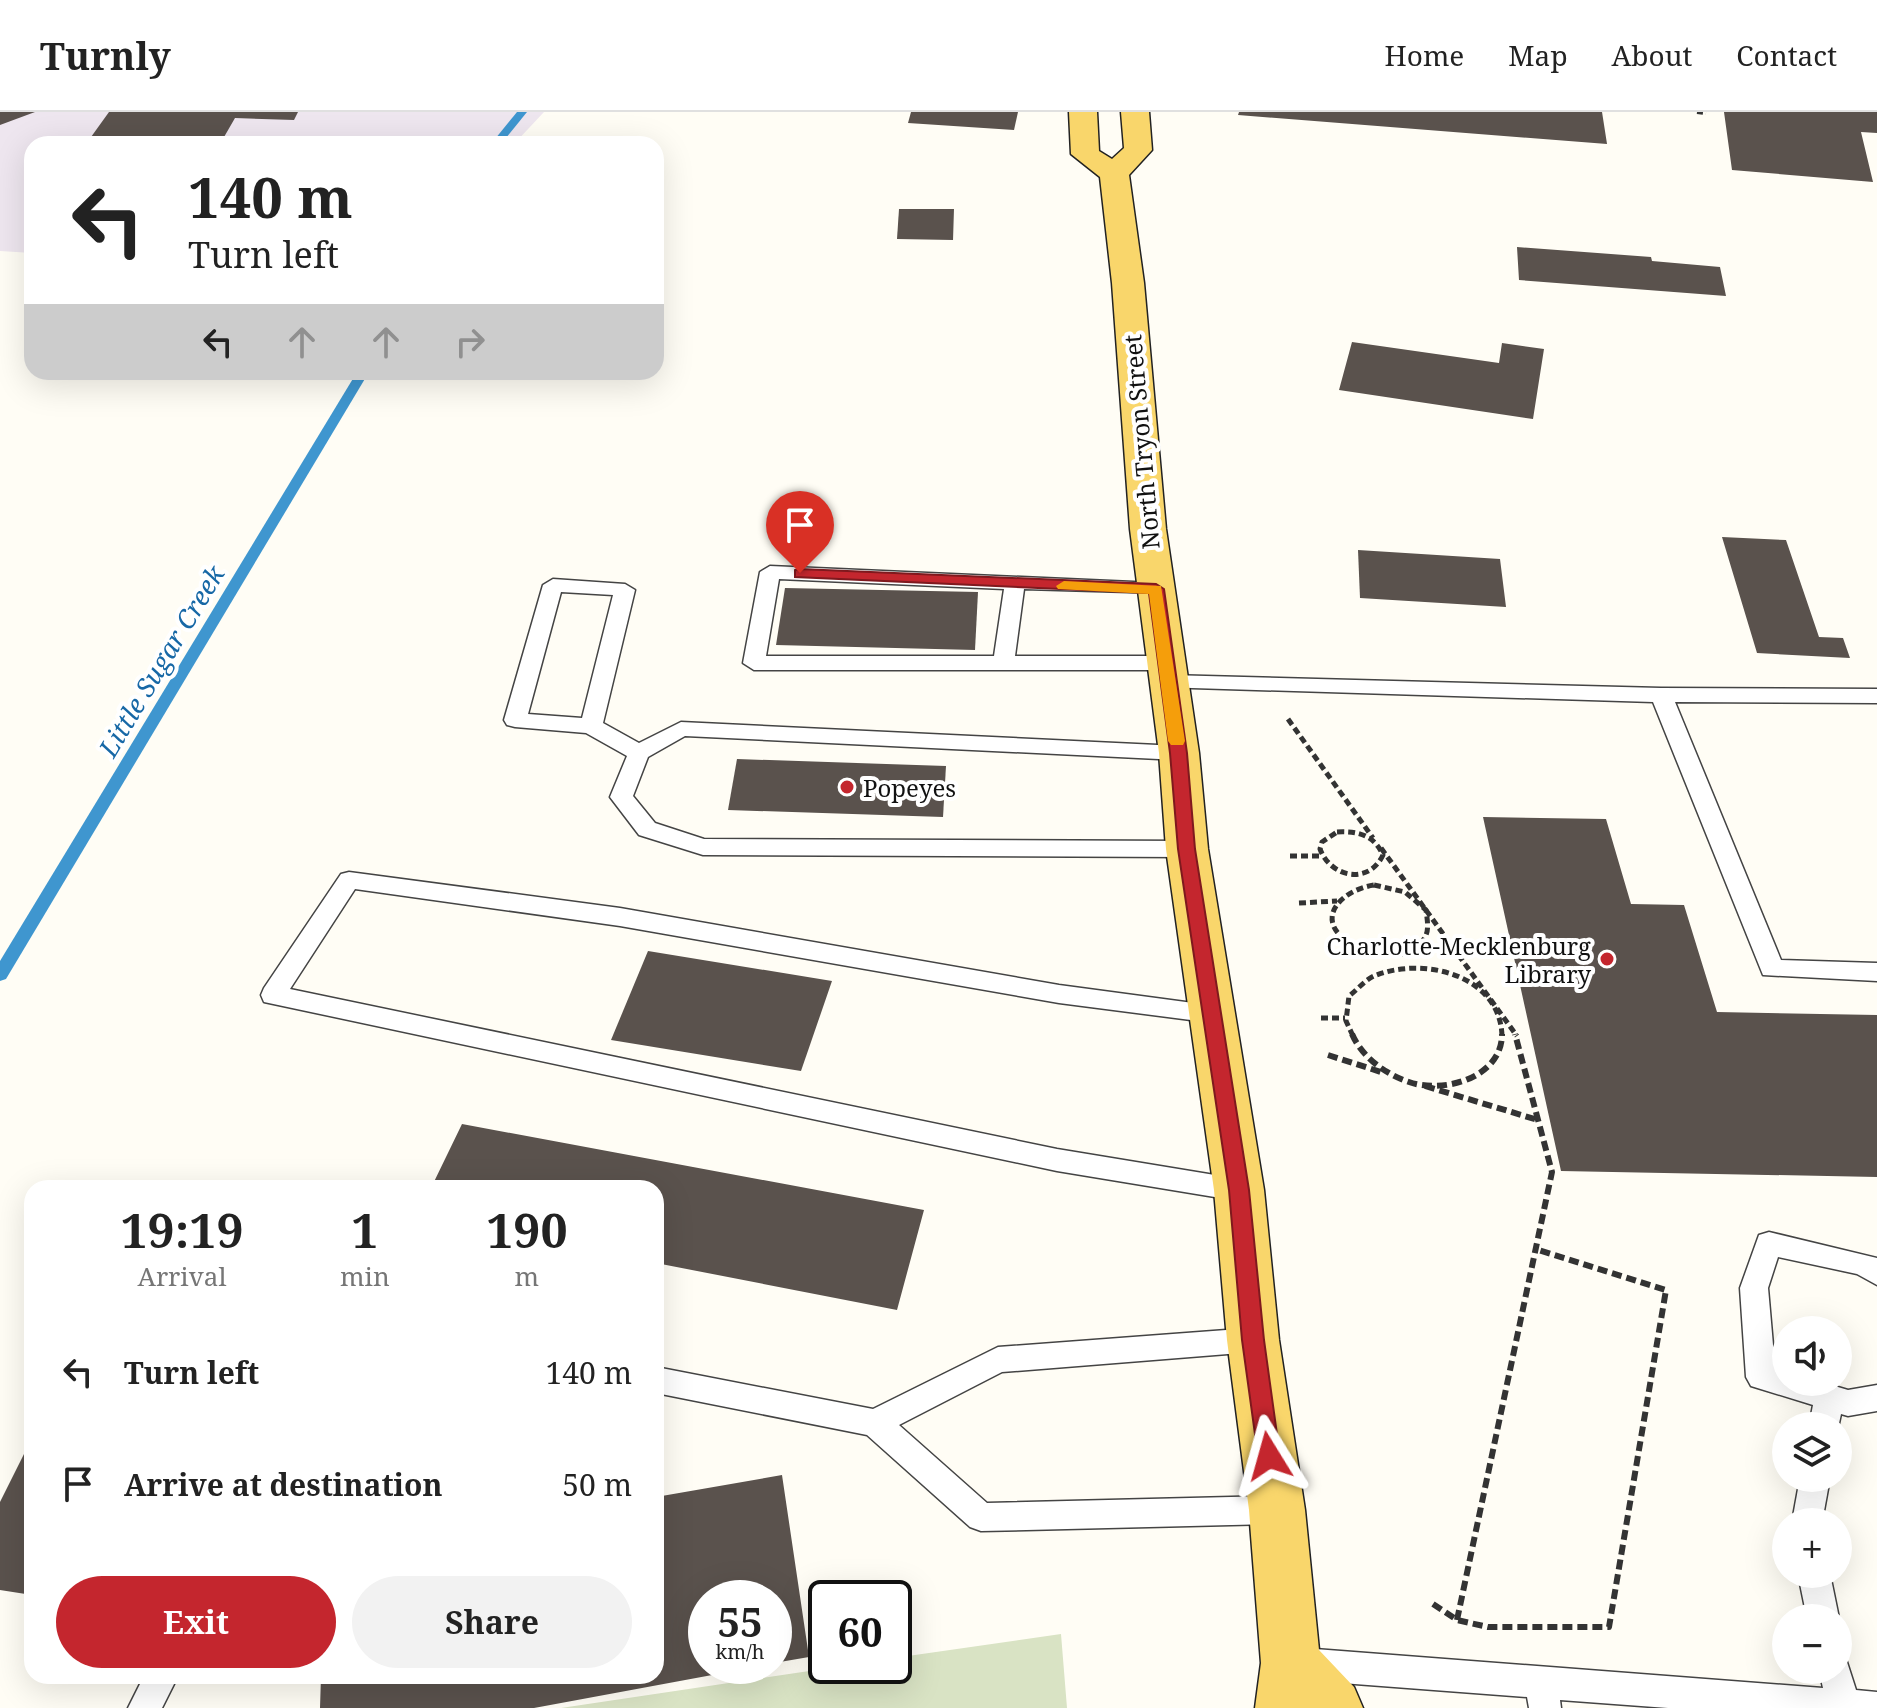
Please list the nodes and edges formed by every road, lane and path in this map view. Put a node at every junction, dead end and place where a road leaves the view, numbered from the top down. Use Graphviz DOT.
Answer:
graph roads {
  1 [pos="1083,112"];
  2 [pos="1135,112"];
  3 [pos="1697,112"];
  4 [pos="1706,113"];
  5 [pos="1114,173"];
  6 [pos="1015,584"];
  7 [pos="1156,589"];
  8 [pos="1004,662"];
  9 [pos="1166,672"];
  10 [pos="1661,695"];
  11 [pos="1877,696"];
  12 [pos="1281,708"];
  13 [pos="591,726"];
  14 [pos="639,753"];
  15 [pos="1179,753"];
  16 [pos="1376,842"];
  17 [pos="1381,848"];
  18 [pos="1187,849"];
  19 [pos="1290,856"];
  20 [pos="1321,856"];
  21 [pos="1362,875"];
  22 [pos="1366,886"];
  23 [pos="1337,901"];
  24 [pos="1299,903"];
  25 [pos="1426,910"];
  26 [pos="1396,955"];
  27 [pos="1402,967"];
  28 [pos="1877,972"];
  29 [pos="1487,997"];
  30 [pos="1214,1014"];
  31 [pos="1321,1018"];
  32 [pos="1345,1018"];
  33 [pos="1328,1055"];
  34 [pos="1401,1079"];
  35 [pos="1539,1120"];
  36 [pos="1239,1190"];
  37 [pos="1535,1249"];
  38 [pos="1877,1273"];
  39 [pos="1253,1340"];
  40 [pos="664,1382"];
  41 [pos="1877,1398"];
  42 [pos="1827,1412"];
  43 [pos="875,1423"];
  44 [pos="1277,1510"];
  45 [pos="1433,1604"];
  46 [pos="1457,1620"];
  47 [pos="157,1684"];
  48 [pos="1838,1684"];
  49 [pos="1288,1686"];
  50 [pos="1543,1696"];
  51 [pos="144,1707"];
  52 [pos="1843,1707"];
  53 [pos="1333,1708"];
  54 [pos="1877,1708"];
  1 -- 5 [label="main road"];
  2 -- 5 [label="main road"];
  3 -- 4 [label="path"];
  5 -- 7 [label="main road, North Tryon Street"];
  6 -- 7 [label="lane"];
  6 -- 8 [label="lane"];
  6 -- 8 [label="lane"];
  7 -- 9 [label="main road, North Tryon Street"];
  8 -- 9 [label="lane"];
  9 -- 10 [label="lane"];
  9 -- 15 [label="main road, North Tryon Street"];
  10 -- 11 [label="lane"];
  10 -- 28 [label="lane"];
  12 -- 16 [label="path"];
  13 -- 13 [label="lane"];
  13 -- 14 [label="lane"];
  14 -- 15 [label="lane"];
  14 -- 18 [label="lane"];
  15 -- 18 [label="main road, North Tryon Street"];
  16 -- 17 [label="path"];
  16 -- 20 [label="path"];
  17 -- 21 [label="path"];
  17 -- 25 [label="path"];
  18 -- 30 [label="main road, North Tryon Street"];
  19 -- 20 [label="path"];
  20 -- 21 [label="path"];
  21 -- 22 [label="path"];
  22 -- 23 [label="path"];
  22 -- 25 [label="path"];
  23 -- 24 [label="path"];
  23 -- 26 [label="path"];
  25 -- 26 [label="path"];
  25 -- 29 [label="path"];
  26 -- 27 [label="path"];
  27 -- 29 [label="path"];
  27 -- 32 [label="path"];
  29 -- 34 [label="path"];
  29 -- 35 [label="path"];
  30 -- 36 [label="main road, North Tryon Street"];
  30 -- 36 [label="lane"];
  31 -- 32 [label="path"];
  32 -- 34 [label="path"];
  33 -- 34 [label="path"];
  34 -- 35 [label="path"];
  35 -- 37 [label="path"];
  36 -- 39 [label="main road, North Tryon Street"];
  37 -- 46 [label="path"];
  37 -- 46 [label="path"];
  38 -- 42 [label="lane"];
  39 -- 43 [label="lane"];
  39 -- 44 [label="main road, North Tryon Street"];
  40 -- 43 [label="lane"];
  41 -- 42 [label="lane"];
  43 -- 44 [label="lane"];
  44 -- 49 [label="main road, North Tryon Street"];
  45 -- 46 [label="path"];
  47 -- 51 [label="lane"];
  48 -- 52 [label="lane"];
  49 -- 50 [label="lane"];
  49 -- 53 [label="main road"];
  50 -- 52 [label="lane"];
  52 -- 54 [label="lane"];
}
